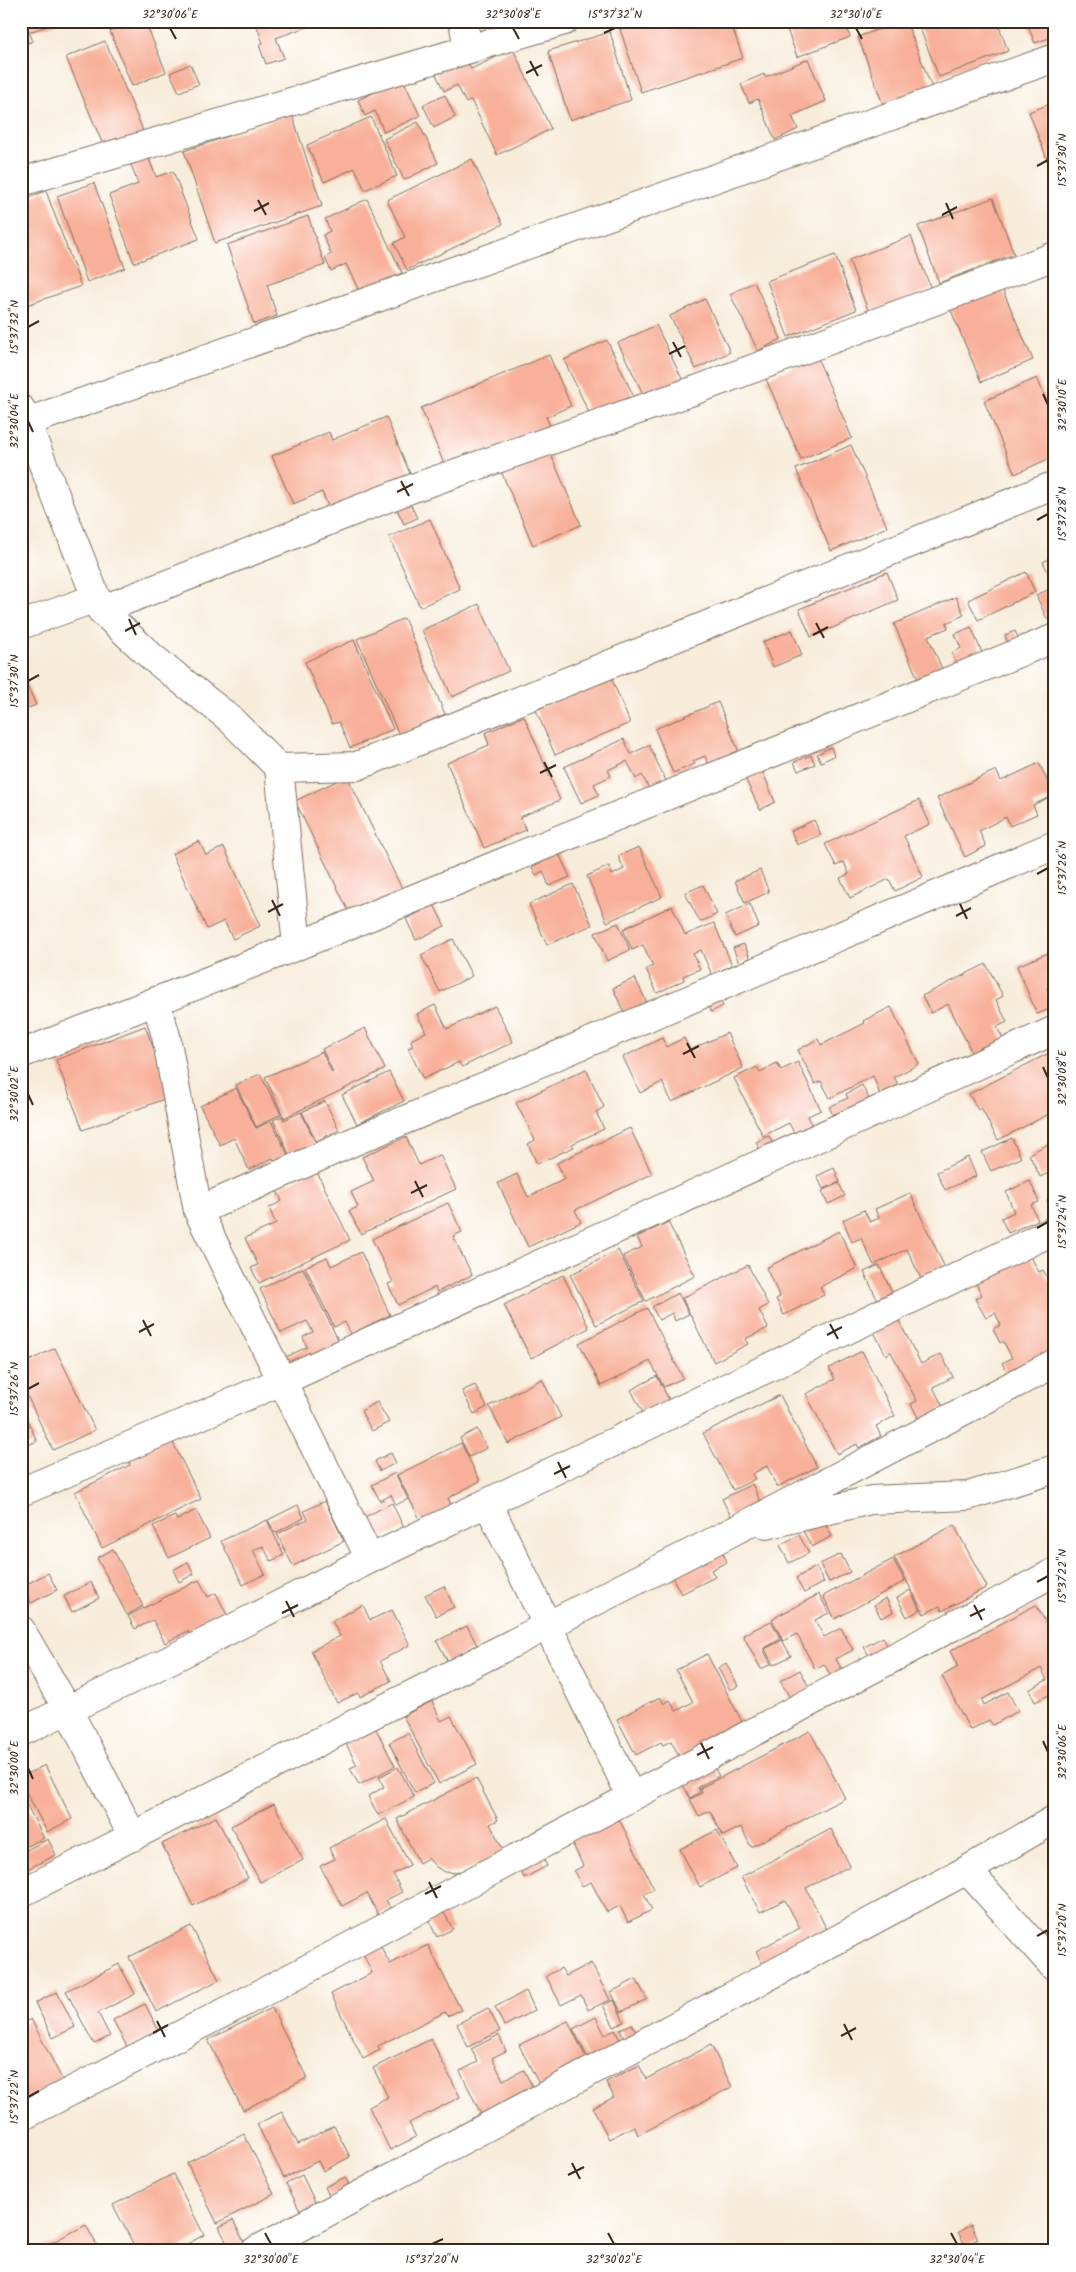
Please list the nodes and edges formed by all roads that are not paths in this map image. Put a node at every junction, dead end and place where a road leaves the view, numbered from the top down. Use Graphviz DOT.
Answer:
graph roads {
  1 [pos="463,21"];
  2 [pos="564,21"];
  3 [pos="468,48"];
  4 [pos="1055,58"];
  5 [pos="21,182"];
  6 [pos="1055,256"];
  7 [pos="24,416"];
  8 [pos="1055,485"];
  9 [pos="99,604"];
  10 [pos="21,625"];
  11 [pos="1055,638"];
  12 [pos="279,768"];
  13 [pos="1055,845"];
  14 [pos="297,946"];
  15 [pos="156,1001"];
  16 [pos="1055,1030"];
  17 [pos="21,1054"];
  18 [pos="198,1211"];
  19 [pos="1055,1230"];
  20 [pos="1055,1363"];
  21 [pos="282,1381"];
  22 [pos="1055,1469"];
  23 [pos="21,1492"];
  24 [pos="488,1504"];
  25 [pos="726,1534"];
  26 [pos="370,1560"];
  27 [pos="1055,1572"];
  28 [pos="548,1624"];
  29 [pos="21,1630"];
  30 [pos="68,1710"];
  31 [pos="21,1732"];
  32 [pos="631,1796"];
  33 [pos="1055,1819"];
  34 [pos="133,1837"];
  35 [pos="967,1870"];
  36 [pos="21,1893"];
  37 [pos="1055,1968"];
  38 [pos="21,2117"];
  39 [pos="255,2251"];
  1 -- 3 [label="street"];
  2 -- 3 [label="street"];
  3 -- 5 [label="street"];
  4 -- 7 [label="street"];
  6 -- 9 [label="street"];
  7 -- 9 [label="street"];
  8 -- 12 [label="street"];
  9 -- 10 [label="street"];
  9 -- 12 [label="street"];
  11 -- 14 [label="street"];
  12 -- 14 [label="street"];
  13 -- 18 [label="street"];
  14 -- 15 [label="street"];
  15 -- 17 [label="street"];
  15 -- 18 [label="street"];
  16 -- 21 [label="street"];
  18 -- 21 [label="street"];
  19 -- 24 [label="street"];
  20 -- 25 [label="street"];
  21 -- 23 [label="street"];
  21 -- 26 [label="street"];
  22 -- 25 [label="street"];
  24 -- 26 [label="street"];
  24 -- 28 [label="street"];
  25 -- 28 [label="street"];
  26 -- 30 [label="street"];
  27 -- 32 [label="street"];
  28 -- 32 [label="street"];
  28 -- 34 [label="street"];
  29 -- 30 [label="street"];
  30 -- 31 [label="street"];
  30 -- 34 [label="street"];
  32 -- 38 [label="street"];
  33 -- 35 [label="street"];
  34 -- 36 [label="street"];
  35 -- 37 [label="street"];
  35 -- 39 [label="street"];
}
